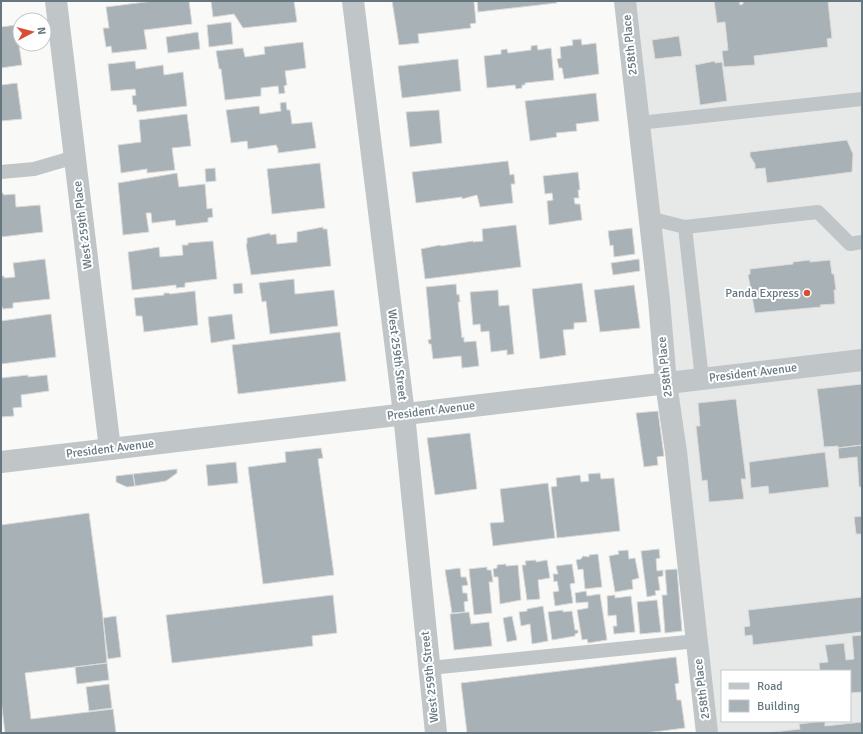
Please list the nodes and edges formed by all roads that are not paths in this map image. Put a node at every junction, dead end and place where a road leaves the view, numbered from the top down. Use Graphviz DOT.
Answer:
graph roads {
  1 [pos="56,1"];
  2 [pos="353,1"];
  3 [pos="625,1"];
  4 [pos="862,98"];
  5 [pos="639,123"];
  6 [pos="75,157"];
  7 [pos="1,172"];
  8 [pos="650,218"];
  9 [pos="685,228"];
  10 [pos="862,242"];
  11 [pos="862,360"];
  12 [pos="702,379"];
  13 [pos="666,383"];
  14 [pos="404,414"];
  15 [pos="110,449"];
  16 [pos="1,462"];
  17 [pos="697,641"];
  18 [pos="430,668"];
  19 [pos="436,733"];
  20 [pos="707,733"];
  1 -- 6 [label="street, West 259th Place"];
  2 -- 14 [label="street, West 259th Street"];
  3 -- 5 [label="street, 258th Place"];
  4 -- 5 [label="lane"];
  5 -- 8 [label="street, 258th Place"];
  6 -- 7 [label="lane"];
  6 -- 15 [label="street, West 259th Place"];
  8 -- 9 [label="lane"];
  8 -- 13 [label="street, 258th Place"];
  9 -- 10 [label="lane"];
  9 -- 12 [label="lane"];
  11 -- 12 [label="street, President Avenue"];
  12 -- 13 [label="street, President Avenue"];
  13 -- 14 [label="street, President Avenue"];
  13 -- 17 [label="street, 258th Place"];
  14 -- 15 [label="street, President Avenue"];
  14 -- 18 [label="street, West 259th Street"];
  15 -- 16 [label="street, President Avenue"];
  17 -- 18 [label="lane"];
  17 -- 20 [label="street, 258th Place"];
  18 -- 19 [label="street, West 259th Street"];
}
